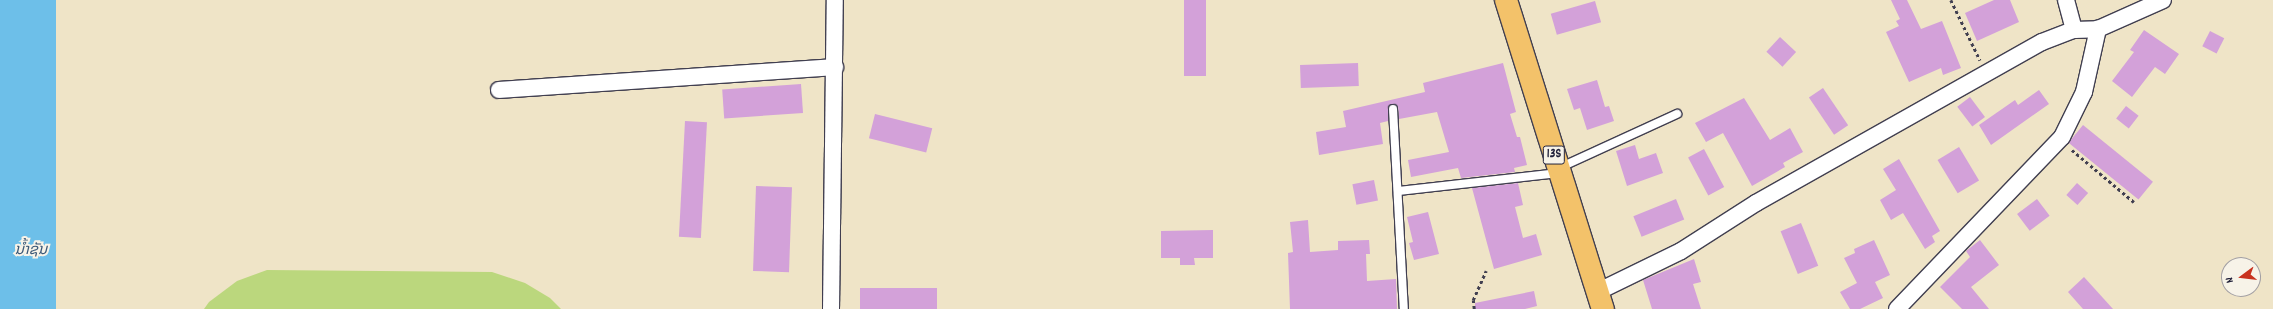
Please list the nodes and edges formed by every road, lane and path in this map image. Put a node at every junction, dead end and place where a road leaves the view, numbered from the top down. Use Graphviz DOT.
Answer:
graph roads {
  1 [pos="836,0"];
  2 [pos="1506,0"];
  3 [pos="1951,0"];
  4 [pos="2066,0"];
  5 [pos="2162,0"];
  6 [pos="2098,29"];
  7 [pos="2074,30"];
  8 [pos="834,67"];
  9 [pos="1986,73"];
  10 [pos="499,90"];
  11 [pos="1393,109"];
  12 [pos="1677,114"];
  13 [pos="2059,139"];
  14 [pos="1559,170"];
  15 [pos="1398,191"];
  16 [pos="2134,202"];
  17 [pos="1486,271"];
  18 [pos="1600,301"];
  19 [pos="831,309"];
  20 [pos="1404,309"];
  21 [pos="1474,309"];
  22 [pos="1897,309"];
  1 -- 8 [label="street"];
  2 -- 14 [label="highway, 13S"];
  3 -- 9 [label="path"];
  4 -- 7 [label="street"];
  5 -- 6 [label="street"];
  6 -- 7 [label="street"];
  6 -- 13 [label="street"];
  7 -- 9 [label="street"];
  8 -- 10 [label="street"];
  8 -- 19 [label="street"];
  9 -- 18 [label="street"];
  11 -- 15 [label="lane"];
  12 -- 14 [label="lane"];
  13 -- 16 [label="path"];
  13 -- 22 [label="street"];
  14 -- 15 [label="lane"];
  14 -- 18 [label="highway, 13S"];
  15 -- 20 [label="lane"];
  17 -- 21 [label="path"];
}
